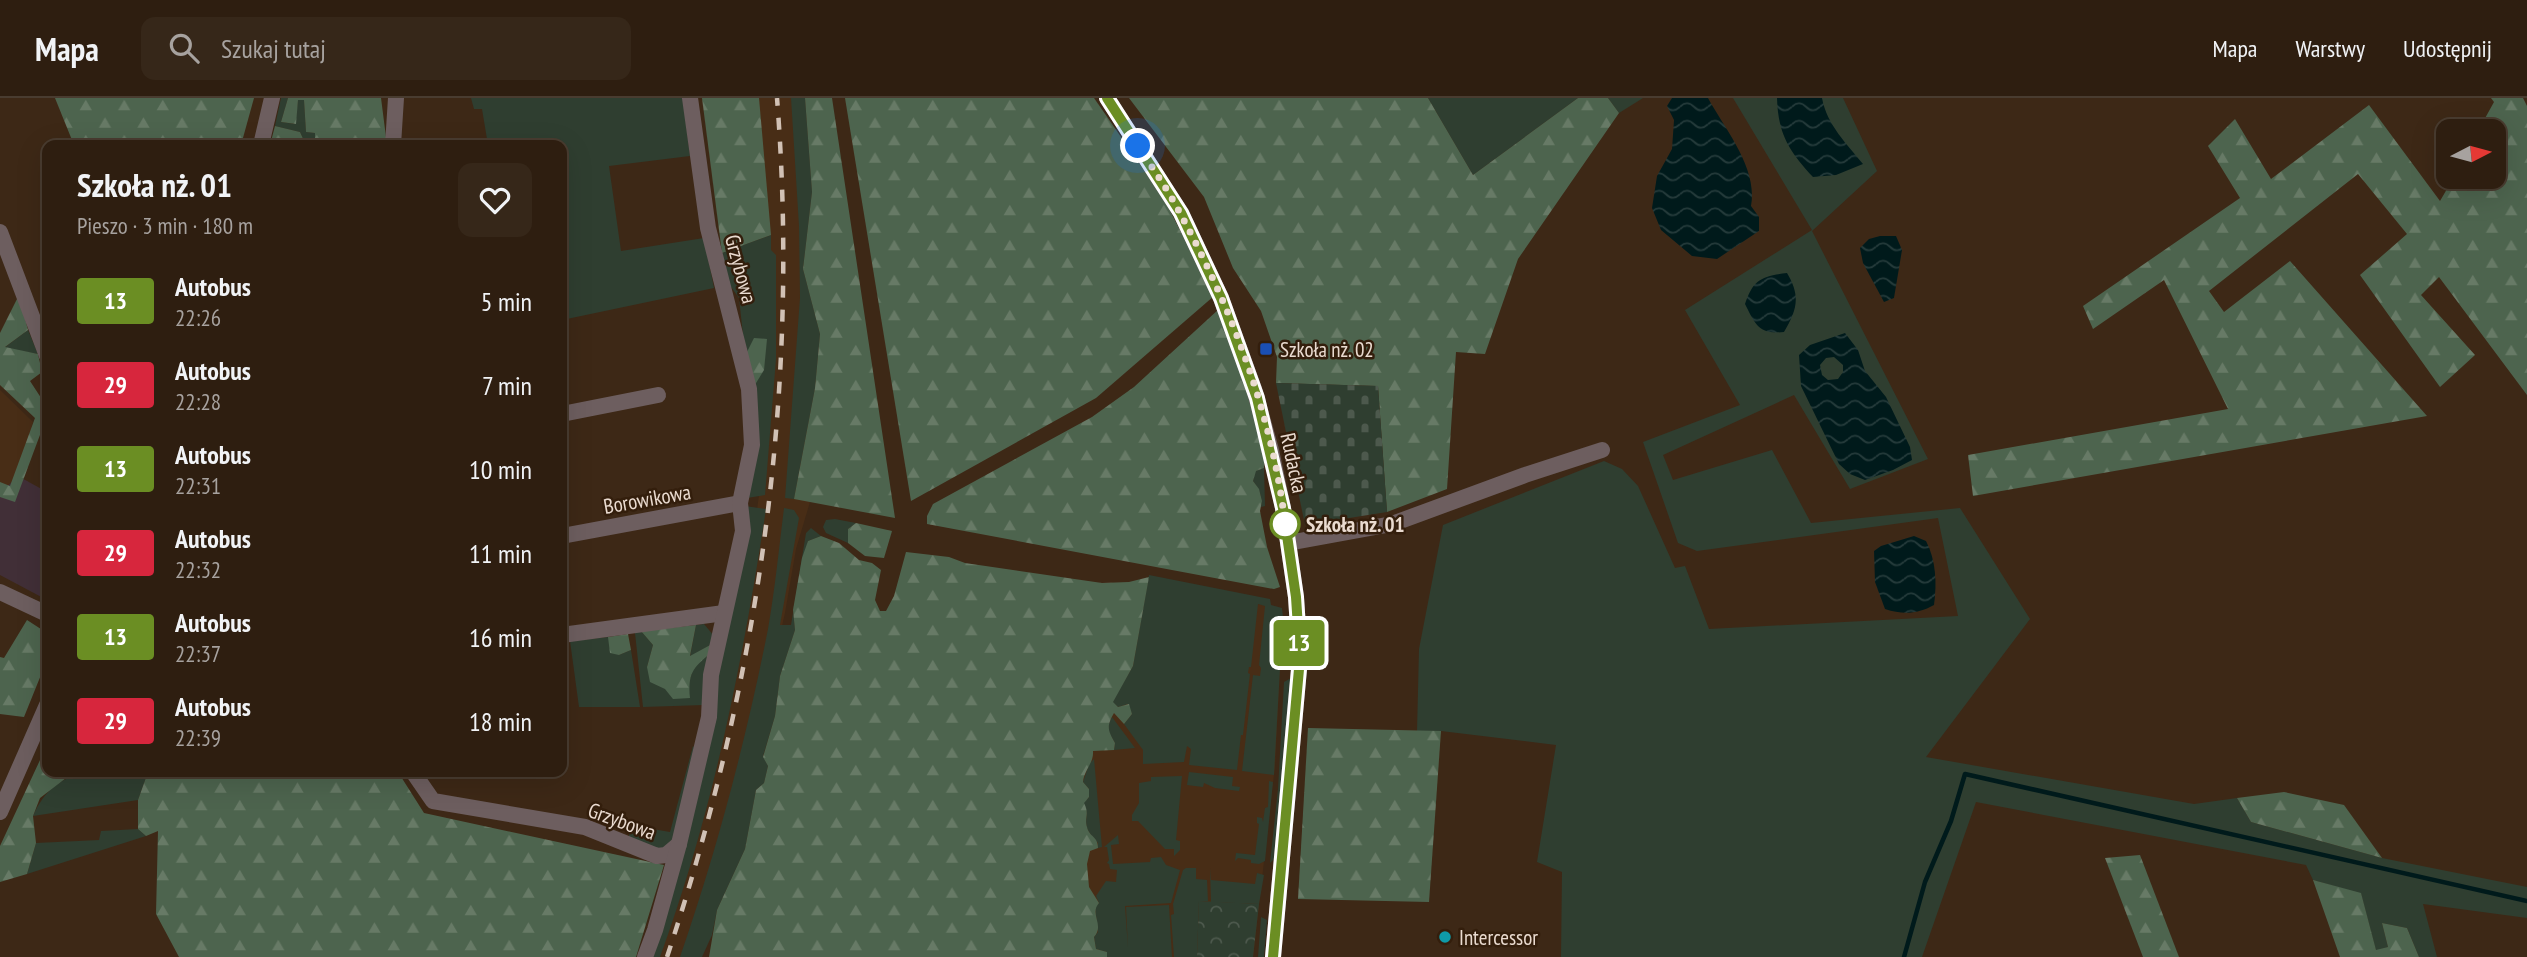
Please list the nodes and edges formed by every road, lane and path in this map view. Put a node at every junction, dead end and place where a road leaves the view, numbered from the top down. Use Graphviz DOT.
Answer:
graph roads {
  1 [pos="272,98"];
  2 [pos="396,98"];
  3 [pos="690,98"];
  4 [pos="1107,98"];
  5 [pos="262,140"];
  6 [pos="393,140"];
  7 [pos="0,232"];
  8 [pos="42,343"];
  9 [pos="658,395"];
  10 [pos="567,413"];
  11 [pos="1602,450"];
  12 [pos="740,503"];
  13 [pos="567,535"];
  14 [pos="1289,543"];
  15 [pos="0,592"];
  16 [pos="42,612"];
  17 [pos="724,613"];
  18 [pos="567,634"];
  19 [pos="42,716"];
  20 [pos="416,777"];
  21 [pos="0,812"];
  22 [pos="679,844"];
  23 [pos="645,957"];
  24 [pos="1273,957"];
  1 -- 5 [label="street"];
  2 -- 6 [label="street"];
  3 -- 12 [label="street, Grzybowa"];
  4 -- 14 [label="street, Rudacka"];
  7 -- 8 [label="street"];
  9 -- 10 [label="street"];
  11 -- 14 [label="street"];
  12 -- 13 [label="street, Borowikowa"];
  12 -- 17 [label="street, Grzybowa"];
  14 -- 24 [label="street, Rudacka"];
  15 -- 16 [label="street"];
  17 -- 18 [label="street"];
  17 -- 22 [label="street, Grzybowa"];
  19 -- 21 [label="street"];
  20 -- 22 [label="street, Grzybowa"];
  22 -- 23 [label="street"];
}
